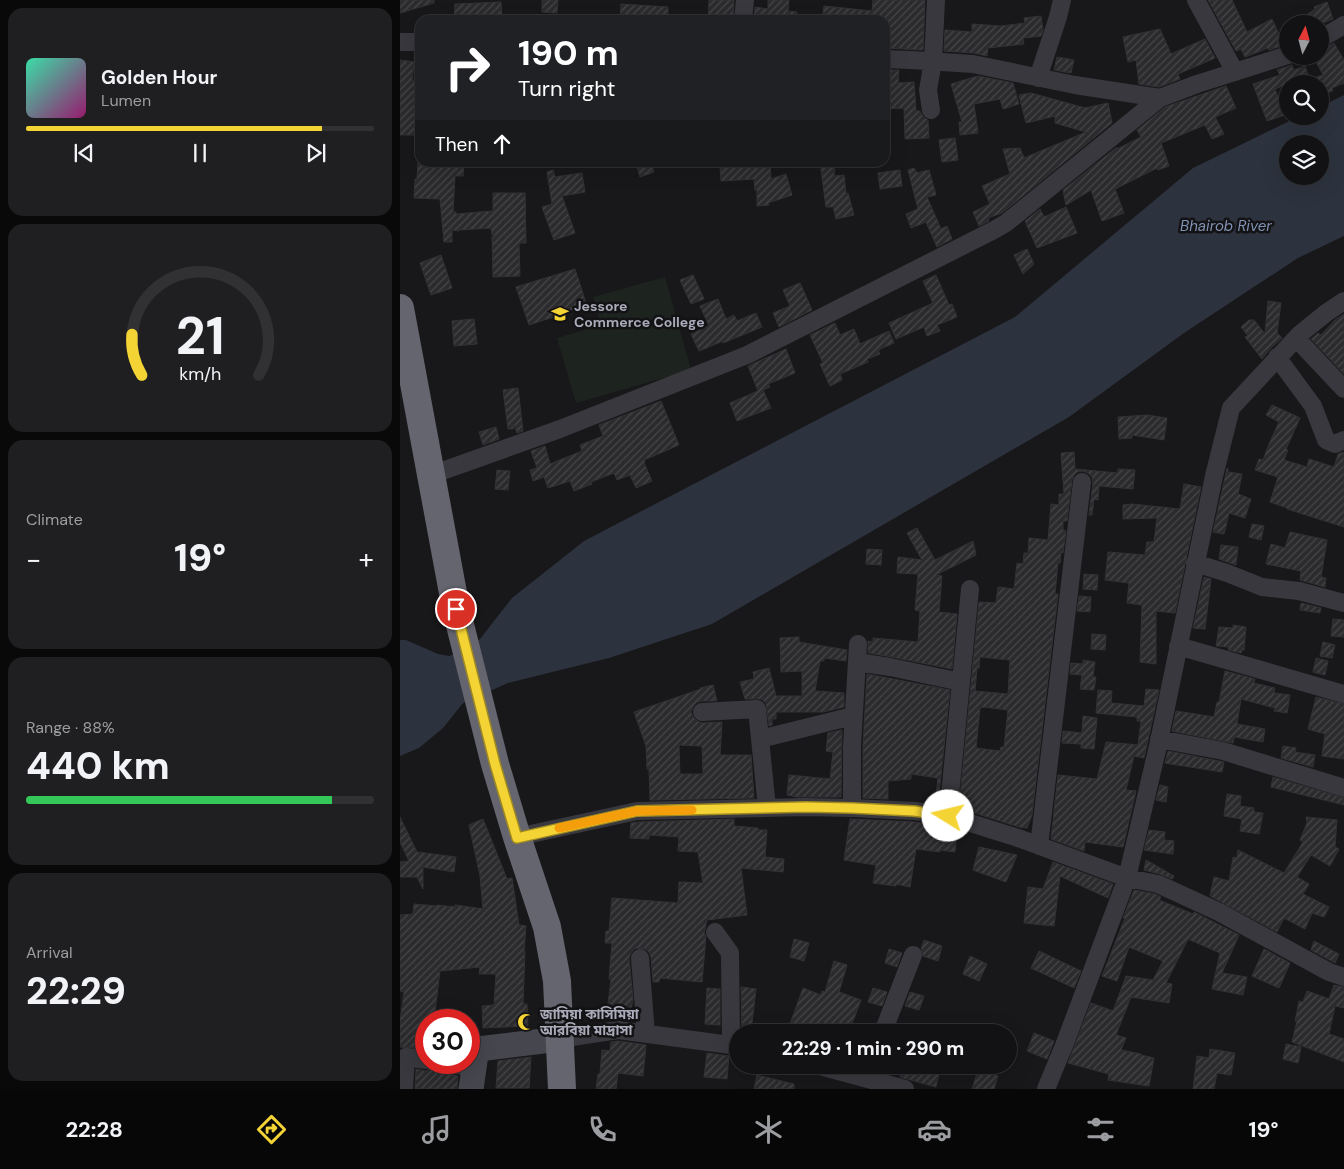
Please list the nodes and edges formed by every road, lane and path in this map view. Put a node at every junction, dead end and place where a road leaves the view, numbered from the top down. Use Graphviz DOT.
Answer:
graph roads {
  1 [pos="745,0"];
  2 [pos="936,0"];
  3 [pos="1062,0"];
  4 [pos="1196,0"];
  5 [pos="744,15"];
  6 [pos="1344,25"];
  7 [pos="1329,34"];
  8 [pos="400,42"];
  9 [pos="415,42"];
  10 [pos="1279,58"];
  11 [pos="890,59"];
  12 [pos="933,61"];
  13 [pos="1235,72"];
  14 [pos="1038,78"];
  15 [pos="1160,98"];
  16 [pos="931,110"];
  17 [pos="1344,301"];
  18 [pos="400,308"];
  19 [pos="1296,338"];
  20 [pos="1277,357"];
  21 [pos="1344,389"];
  22 [pos="1344,440"];
  23 [pos="431,475"];
  24 [pos="1082,482"];
  25 [pos="1195,563"];
  26 [pos="970,589"];
  27 [pos="1344,603"];
  28 [pos="858,644"];
  29 [pos="1178,646"];
  30 [pos="856,662"];
  31 [pos="961,682"];
  32 [pos="1344,694"];
  33 [pos="702,712"];
  34 [pos="853,716"];
  35 [pos="760,739"];
  36 [pos="1159,739"];
  37 [pos="1344,788"];
  38 [pos="767,808"];
  39 [pos="852,808"];
  40 [pos="948,816"];
  41 [pos="517,838"];
  42 [pos="1039,846"];
  43 [pos="1127,878"];
  44 [pos="715,932"];
  45 [pos="914,955"];
  46 [pos="640,958"];
  47 [pos="1344,977"];
  48 [pos="733,1024"];
  49 [pos="886,1024"];
  50 [pos="646,1034"];
  51 [pos="559,1039"];
  52 [pos="729,1042"];
  53 [pos="403,1057"];
  54 [pos="872,1074"];
  55 [pos="473,1079"];
  56 [pos="404,1089"];
  57 [pos="562,1089"];
  58 [pos="905,1089"];
  59 [pos="1046,1089"];
  1 -- 5 [label="street"];
  2 -- 12 [label="street"];
  3 -- 14 [label="street"];
  4 -- 13 [label="street"];
  6 -- 7 [label="street"];
  8 -- 9 [label="street"];
  10 -- 13 [label="street"];
  11 -- 12 [label="street"];
  12 -- 14 [label="street"];
  12 -- 16 [label="street"];
  13 -- 15 [label="street"];
  14 -- 15 [label="street"];
  15 -- 23 [label="street"];
  17 -- 19 [label="street"];
  18 -- 23 [label="highway"];
  19 -- 20 [label="street"];
  19 -- 21 [label="street"];
  20 -- 22 [label="street"];
  20 -- 25 [label="street"];
  23 -- 41 [label="highway"];
  24 -- 42 [label="street"];
  25 -- 27 [label="street"];
  25 -- 29 [label="street"];
  26 -- 31 [label="street"];
  28 -- 30 [label="street"];
  29 -- 32 [label="street"];
  29 -- 36 [label="street"];
  30 -- 31 [label="street"];
  30 -- 34 [label="street"];
  31 -- 40 [label="street"];
  33 -- 35 [label="street"];
  34 -- 35 [label="street"];
  34 -- 39 [label="street"];
  35 -- 38 [label="street"];
  36 -- 37 [label="street"];
  36 -- 43 [label="street"];
  38 -- 39 [label="street"];
  38 -- 41 [label="street"];
  39 -- 40 [label="street"];
  40 -- 42 [label="street"];
  41 -- 51 [label="highway"];
  42 -- 43 [label="street"];
  43 -- 47 [label="street"];
  43 -- 59 [label="street"];
  44 -- 48 [label="street"];
  45 -- 49 [label="street"];
  46 -- 50 [label="street"];
  50 -- 51 [label="street"];
  50 -- 52 [label="street"];
  51 -- 55 [label="street"];
  51 -- 57 [label="highway"];
  53 -- 56 [label="street"];
  54 -- 58 [label="street"];
}
